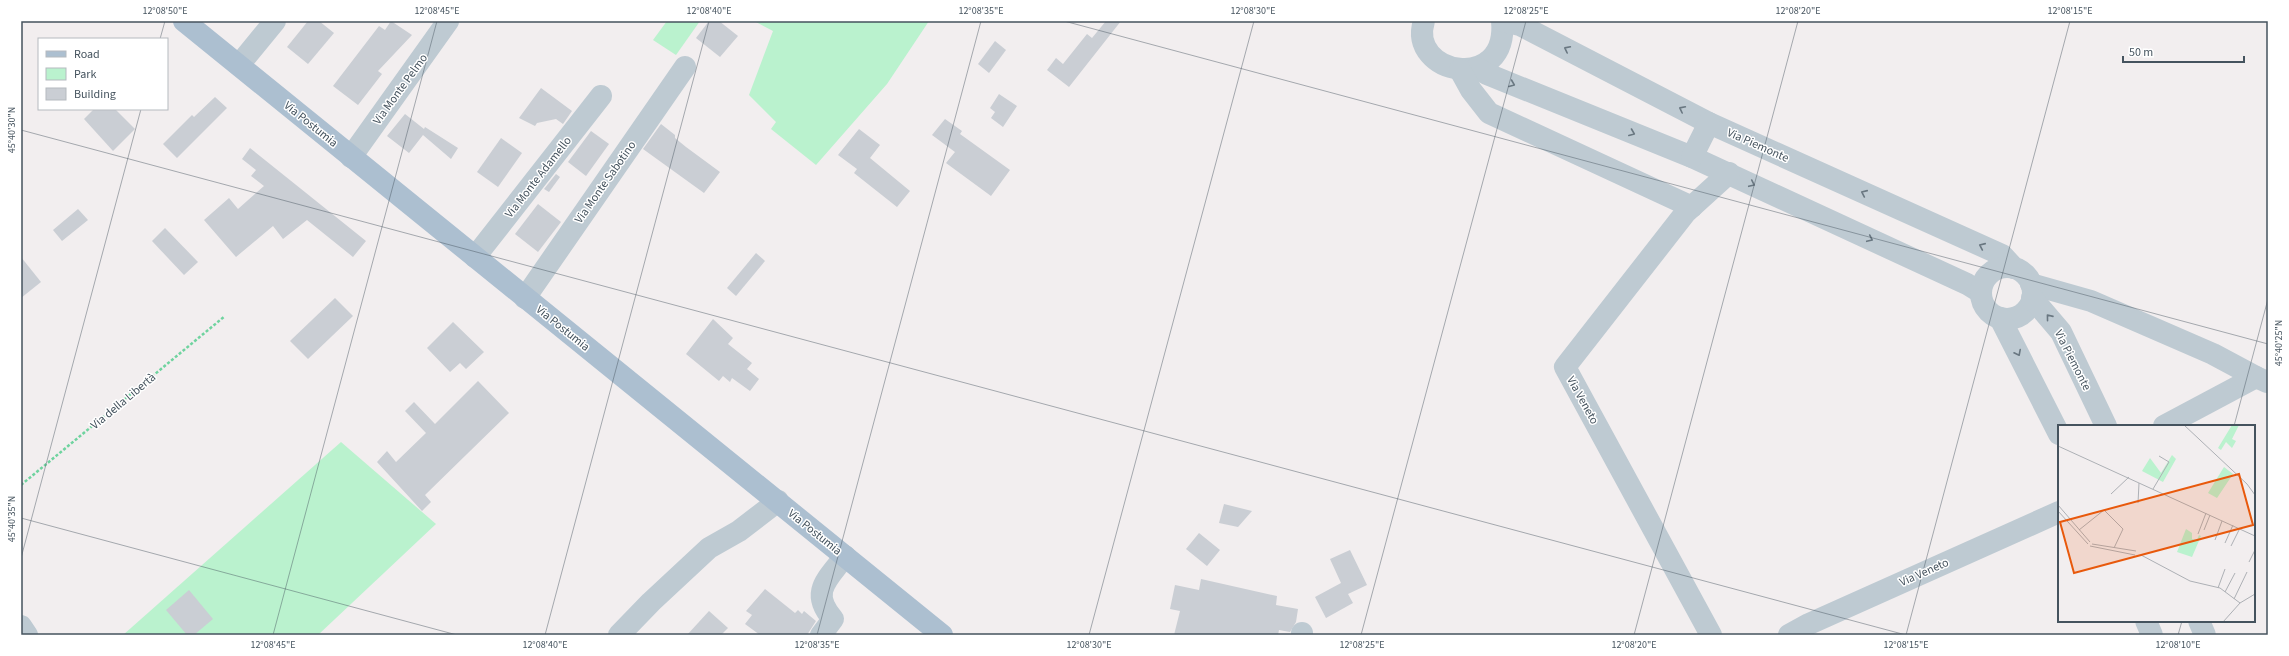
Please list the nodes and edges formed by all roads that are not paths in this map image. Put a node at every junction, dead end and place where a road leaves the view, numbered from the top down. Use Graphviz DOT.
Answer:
graph roads {
  1 [pos="184,21"];
  2 [pos="275,21"];
  3 [pos="448,21"];
  4 [pos="1424,21"];
  5 [pos="1503,21"];
  6 [pos="239,65"];
  7 [pos="685,67"];
  8 [pos="1468,69"];
  9 [pos="601,96"];
  10 [pos="1709,123"];
  11 [pos="351,157"];
  12 [pos="1692,157"];
  13 [pos="1728,173"];
  14 [pos="1692,207"];
  15 [pos="475,257"];
  16 [pos="2014,268"];
  17 [pos="2032,291"];
  18 [pos="1980,292"];
  19 [pos="525,298"];
  20 [pos="2000,318"];
  21 [pos="2262,380"];
  22 [pos="2106,425"];
  23 [pos="2166,425"];
  24 [pos="2058,432"];
  25 [pos="778,501"];
  26 [pos="2058,512"];
  27 [pos="845,556"];
  28 [pos="2146,622"];
  29 [pos="2199,622"];
  30 [pos="21,626"];
  31 [pos="27,635"];
  32 [pos="619,635"];
  33 [pos="820,635"];
  34 [pos="942,635"];
  35 [pos="1711,635"];
  36 [pos="1789,635"];
  37 [pos="2152,635"];
  38 [pos="2205,635"];
  1 -- 6 [label="main road, Via Postumia"];
  2 -- 6 [label="street"];
  3 -- 11 [label="street, Via Monte Pelmo"];
  4 -- 8 [label="street"];
  5 -- 8 [label="street, Via Piemonte"];
  10 -- 5 [label="street, Via Piemonte, one-way"];
  6 -- 11 [label="main road, Via Postumia"];
  7 -- 19 [label="street, Via Monte Sabotino"];
  8 -- 12 [label="street, one-way"];
  8 -- 14 [label="street"];
  9 -- 15 [label="street, Via Monte Adamello"];
  10 -- 12 [label="street"];
  16 -- 10 [label="street, Via Piemonte, one-way"];
  11 -- 15 [label="main road, Via Postumia"];
  12 -- 13 [label="street"];
  13 -- 14 [label="street, Via Veneto"];
  13 -- 18 [label="street, one-way"];
  14 -- 35 [label="street, Via Veneto"];
  15 -- 19 [label="main road, Via Postumia"];
  16 -- 17 [label="street, Via Piemonte"];
  16 -- 18 [label="street"];
  17 -- 20 [label="street"];
  17 -- 21 [label="street"];
  22 -- 17 [label="street, Via Piemonte, one-way"];
  18 -- 20 [label="street"];
  19 -- 25 [label="main road, Via Postumia"];
  20 -- 24 [label="street, one-way"];
  21 -- 23 [label="street"];
  25 -- 27 [label="main road, Via Postumia"];
  25 -- 32 [label="street"];
  26 -- 36 [label="street, Via Veneto"];
  27 -- 33 [label="street"];
  27 -- 34 [label="main road, Via Postumia"];
  28 -- 37 [label="street"];
  29 -- 38 [label="street"];
  30 -- 31 [label="street"];
}
